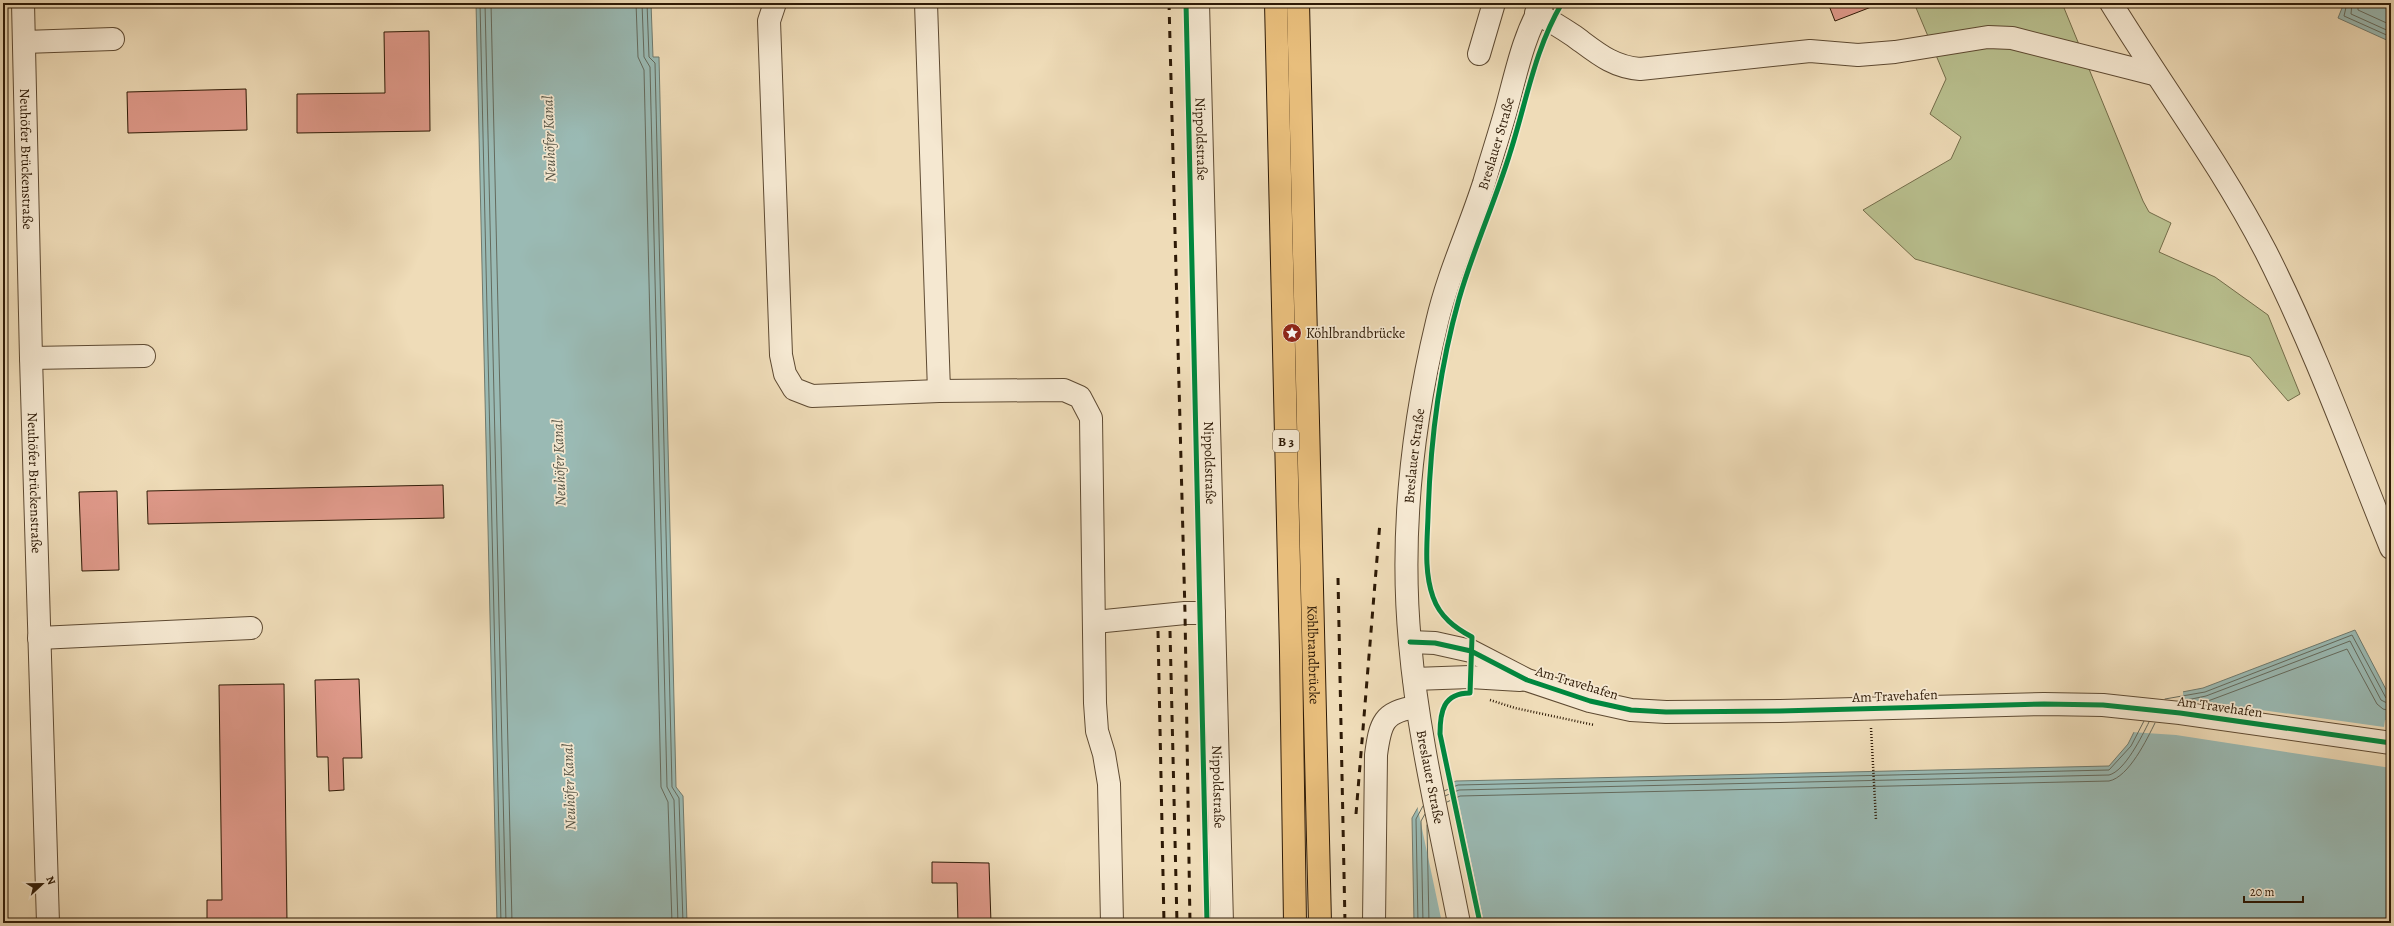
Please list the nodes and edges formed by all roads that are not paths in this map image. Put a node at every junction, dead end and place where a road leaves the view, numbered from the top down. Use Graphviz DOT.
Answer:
graph roads {
  1 [pos="23,3"];
  2 [pos="775,3"];
  3 [pos="926,3"];
  4 [pos="1198,3"];
  5 [pos="1276,3"];
  6 [pos="1298,3"];
  7 [pos="1494,3"];
  8 [pos="2111,3"];
  9 [pos="1540,8"];
  10 [pos="113,39"];
  11 [pos="24,42"];
  12 [pos="1479,54"];
  13 [pos="2154,74"];
  14 [pos="144,356"];
  15 [pos="31,358"];
  16 [pos="939,391"];
  17 [pos="2391,548"];
  18 [pos="1214,613"];
  19 [pos="1095,622"];
  20 [pos="251,628"];
  21 [pos="39,638"];
  22 [pos="1410,642"];
  23 [pos="1414,680"];
  24 [pos="1527,680"];
  25 [pos="1417,707"];
  26 [pos="2391,744"];
  27 [pos="48,923"];
  28 [pos="1112,923"];
  29 [pos="1222,923"];
  30 [pos="1295,923"];
  31 [pos="1320,923"];
  32 [pos="1374,923"];
  33 [pos="1460,923"];
  1 -- 11 [label="street, Neuhöfer Brückenstraße"];
  2 -- 16 [label="street"];
  3 -- 16 [label="street"];
  4 -- 18 [label="street, Nippoldstraße"];
  5 -- 30 [label="main road, Köhlbrandbrücke / B 3"];
  6 -- 31 [label="main road, Köhlbrandbrücke / B 3"];
  7 -- 12 [label="street"];
  8 -- 13 [label="street"];
  9 -- 13 [label="street"];
  9 -- 22 [label="street, Breslauer Straße"];
  10 -- 11 [label="street"];
  11 -- 15 [label="street, Neuhöfer Brückenstraße"];
  13 -- 17 [label="street"];
  14 -- 15 [label="street"];
  15 -- 21 [label="street, Neuhöfer Brückenstraße"];
  16 -- 19 [label="street"];
  18 -- 19 [label="street"];
  18 -- 29 [label="street, Nippoldstraße"];
  19 -- 28 [label="street"];
  20 -- 21 [label="street"];
  21 -- 27 [label="street, Neuhöfer Brückenstraße"];
  22 -- 23 [label="street, Breslauer Straße"];
  22 -- 24 [label="street, Am Travehafen"];
  23 -- 24 [label="street, Am Travehafen"];
  23 -- 25 [label="street, Breslauer Straße"];
  24 -- 26 [label="street, Am Travehafen"];
  25 -- 32 [label="street"];
  25 -- 33 [label="street, Breslauer Straße"];
}
